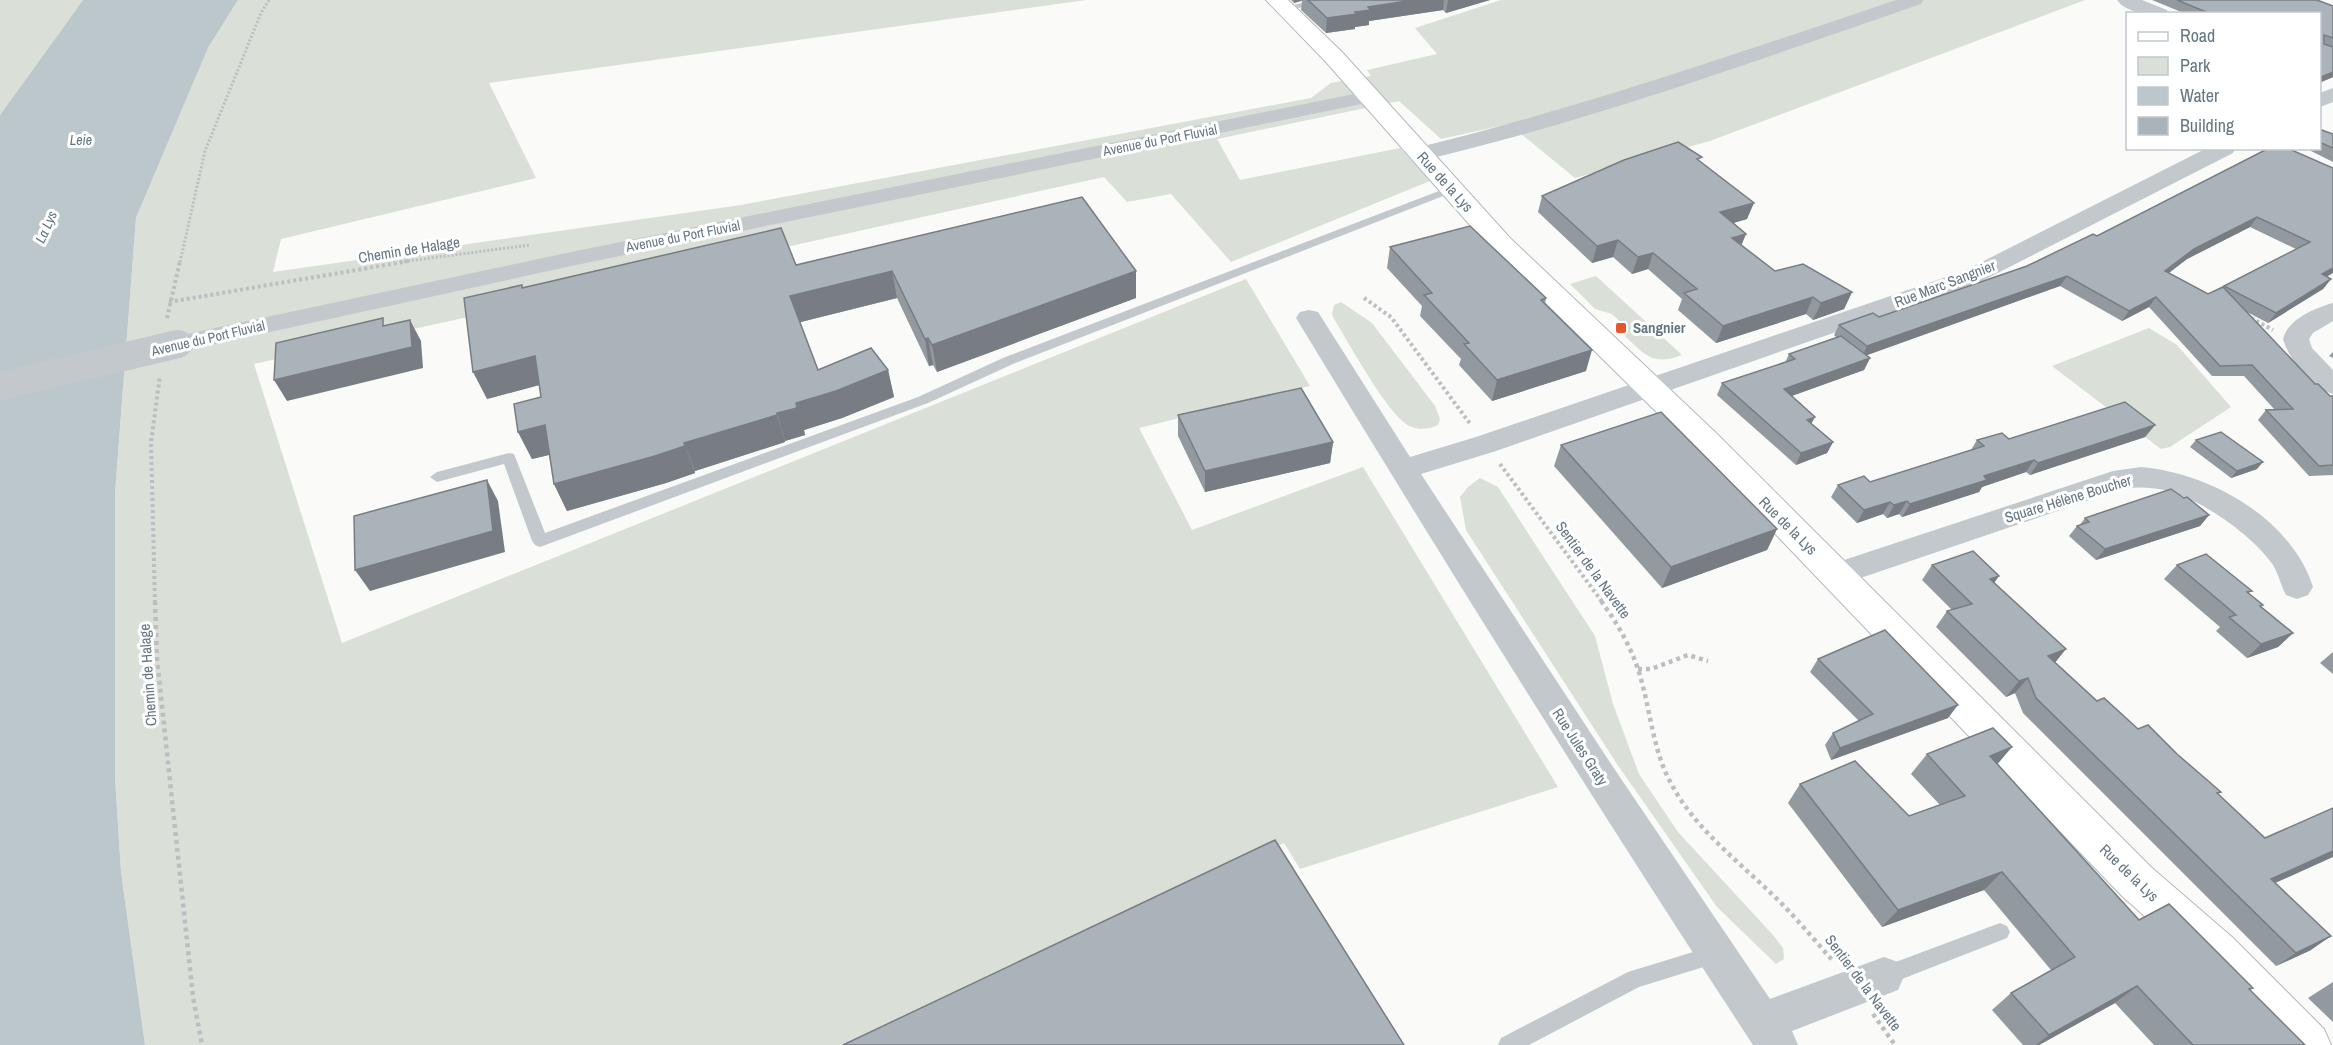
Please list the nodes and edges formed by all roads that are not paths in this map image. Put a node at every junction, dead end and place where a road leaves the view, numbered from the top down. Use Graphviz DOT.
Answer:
graph roads {
  1 [pos="1331,0"];
  2 [pos="1914,0"];
  3 [pos="2126,0"];
  4 [pos="1280,4"];
  5 [pos="2155,12"];
  6 [pos="1369,97"];
  7 [pos="2221,150"];
  8 [pos="1420,154"];
  9 [pos="1452,189"];
  10 [pos="2333,311"];
  11 [pos="1309,318"];
  12 [pos="2333,385"];
  13 [pos="0,386"];
  14 [pos="1650,388"];
  15 [pos="1402,470"];
  16 [pos="437,477"];
  17 [pos="1837,574"];
  18 [pos="2297,587"];
  19 [pos="2000,932"];
  20 [pos="1716,954"];
  21 [pos="1869,982"];
  22 [pos="1769,1034"];
  23 [pos="1508,1045"];
  24 [pos="2308,1045"];
  1 -- 4 [label="lane"];
  2 -- 8 [label="street"];
  3 -- 5 [label="street"];
  4 -- 6 [label="main road, Rue de la Lys"];
  6 -- 8 [label="main road, Rue de la Lys"];
  6 -- 13 [label="street, Avenue du Port Fluvial, bridge"];
  7 -- 14 [label="street, Rue Marc Sangnier"];
  8 -- 9 [label="main road, Rue de la Lys"];
  9 -- 14 [label="main road, Rue de la Lys"];
  9 -- 16 [label="lane"];
  10 -- 12 [label="street"];
  11 -- 15 [label="street, Rue Jules Graty"];
  14 -- 15 [label="street"];
  14 -- 17 [label="main road, Rue de la Lys"];
  15 -- 20 [label="street, Rue Jules Graty"];
  17 -- 18 [label="street, Square Hélène Boucher"];
  17 -- 24 [label="main road, Rue de la Lys"];
  19 -- 21 [label="lane"];
  20 -- 22 [label="street, Rue Jules Graty"];
  20 -- 23 [label="lane"];
  21 -- 22 [label="street, Rue Jules Graty"];
}
